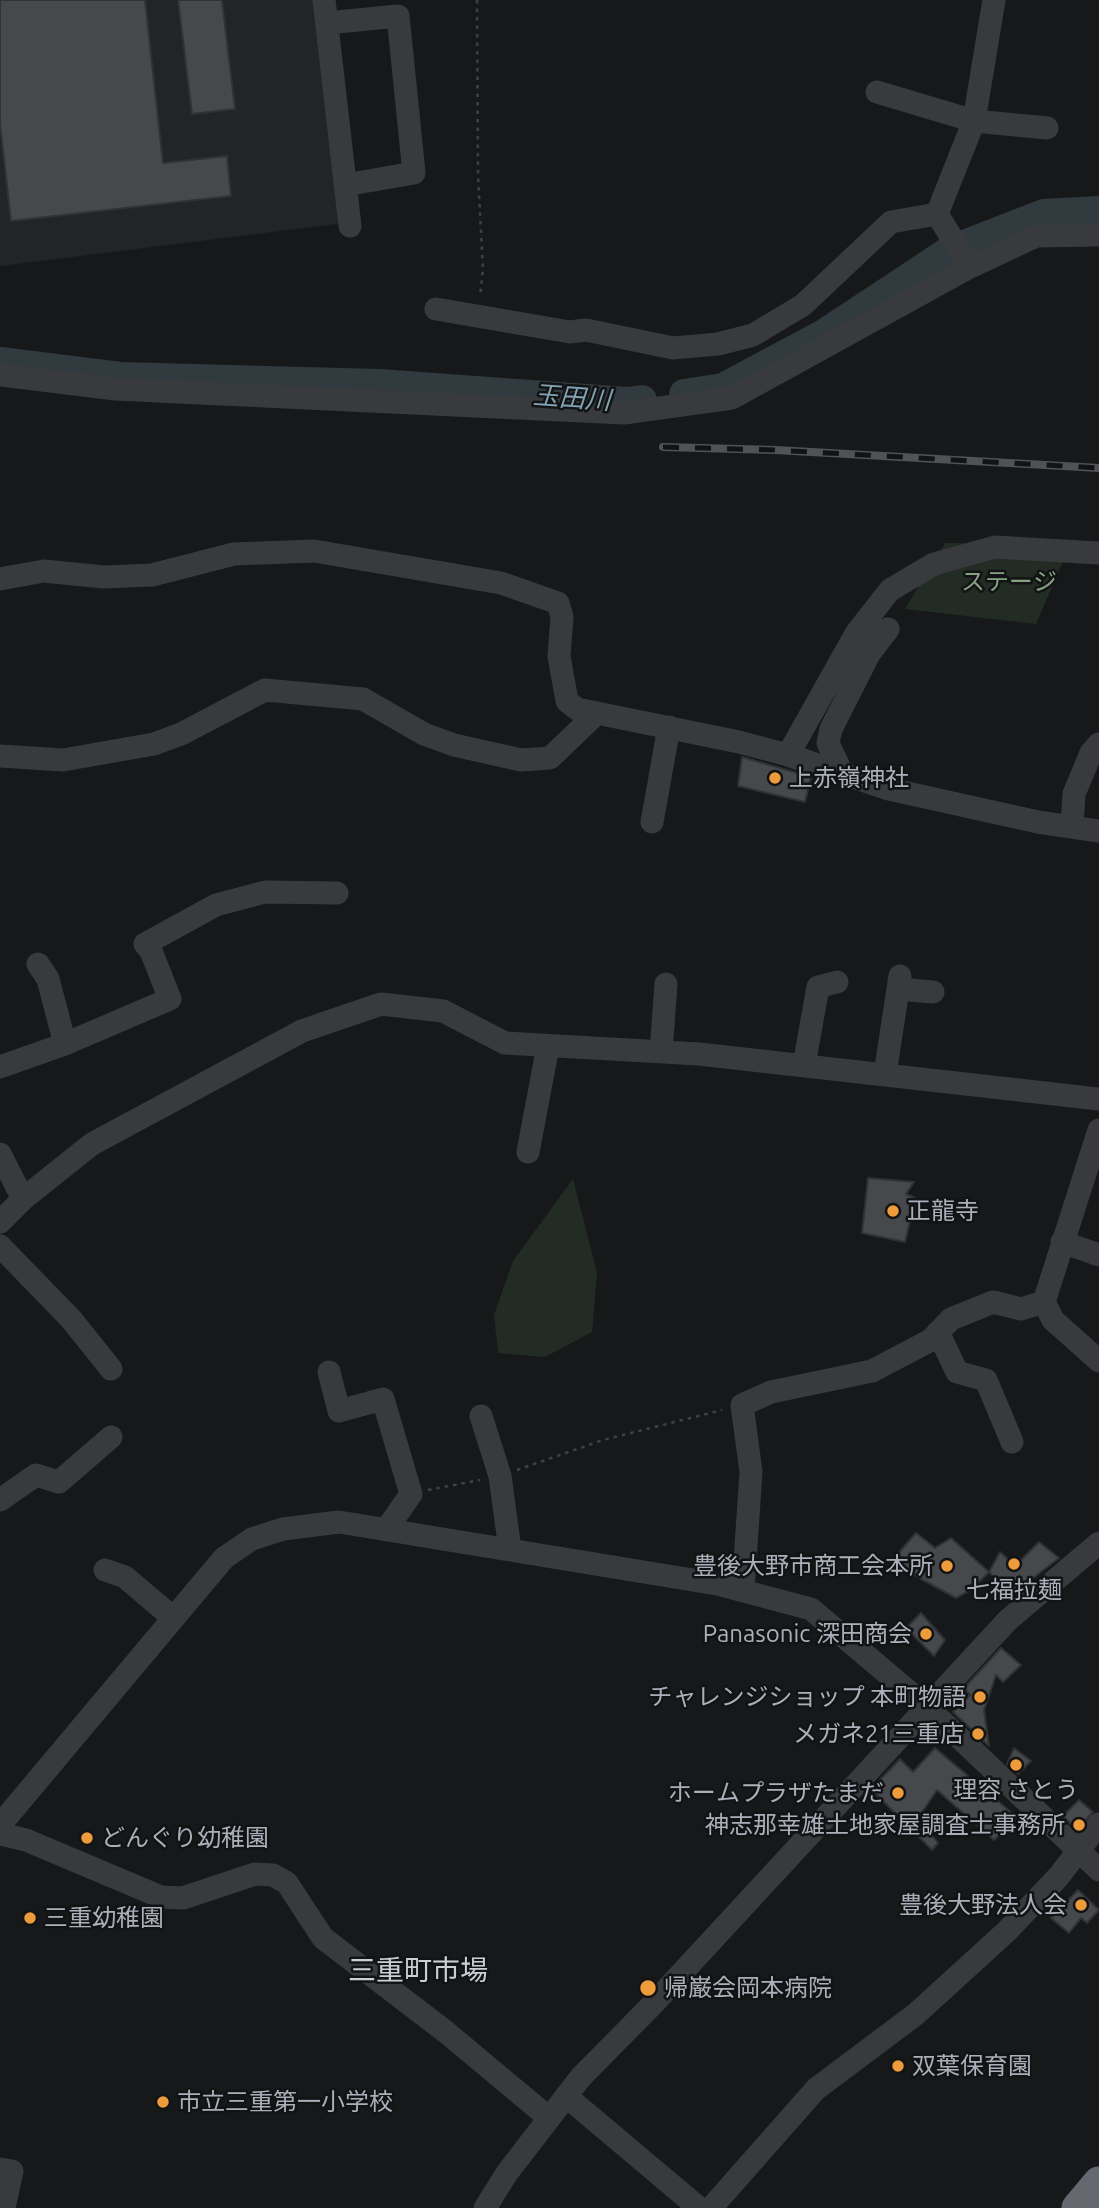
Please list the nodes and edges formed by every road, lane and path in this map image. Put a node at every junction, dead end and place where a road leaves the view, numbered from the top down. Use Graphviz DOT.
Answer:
graph roads {
  1 [pos="477,0"];
  2 [pos="994,0"];
  3 [pos="325,11"];
  4 [pos="877,92"];
  5 [pos="974,121"];
  6 [pos="1047,128"];
  7 [pos="345,185"];
  8 [pos="938,217"];
  9 [pos="350,226"];
  10 [pos="1099,235"];
  11 [pos="968,263"];
  12 [pos="436,309"];
  13 [pos="478,318"];
  14 [pos="0,375"];
  15 [pos="1099,553"];
  16 [pos="0,579"];
  17 [pos="888,629"];
  18 [pos="596,714"];
  19 [pos="669,727"];
  20 [pos="1099,744"];
  21 [pos="788,755"];
  22 [pos="0,756"];
  23 [pos="842,773"];
  24 [pos="652,822"];
  25 [pos="1072,827"];
  26 [pos="1099,831"];
  27 [pos="337,893"];
  28 [pos="38,964"];
  29 [pos="837,982"];
  30 [pos="666,984"];
  31 [pos="933,992"];
  32 [pos="65,1044"];
  33 [pos="548,1046"];
  34 [pos="661,1052"];
  35 [pos="804,1065"];
  36 [pos="0,1067"];
  37 [pos="885,1074"];
  38 [pos="1099,1099"];
  39 [pos="1099,1130"];
  40 [pos="528,1153"];
  41 [pos="0,1154"];
  42 [pos="23,1199"];
  43 [pos="0,1222"];
  44 [pos="1062,1242"];
  45 [pos="0,1247"];
  46 [pos="1099,1255"];
  47 [pos="1044,1302"];
  48 [pos="939,1332"];
  49 [pos="1099,1361"];
  50 [pos="111,1369"];
  51 [pos="330,1372"];
  52 [pos="742,1405"];
  53 [pos="481,1416"];
  54 [pos="111,1437"];
  55 [pos="1012,1442"];
  56 [pos="500,1476"];
  57 [pos="411,1494"];
  58 [pos="0,1500"];
  59 [pos="386,1530"];
  60 [pos="1099,1543"];
  61 [pos="510,1550"];
  62 [pos="105,1570"];
  63 [pos="743,1590"];
  64 [pos="172,1617"];
  65 [pos="927,1707"];
  66 [pos="1099,1824"];
  67 [pos="0,1825"];
  68 [pos="0,1834"];
  69 [pos="1078,1853"];
  70 [pos="1099,1870"];
  71 [pos="566,2096"];
  72 [pos="549,2118"];
  73 [pos="0,2169"];
  74 [pos="1099,2183"];
  75 [pos="4,2208"];
  76 [pos="485,2208"];
  77 [pos="699,2208"];
  78 [pos="711,2208"];
  79 [pos="1078,2208"];
  1 -- 13 [label="path"];
  2 -- 5 [label="street"];
  3 -- 7 [label="street"];
  3 -- 7 [label="street"];
  4 -- 5 [label="street"];
  5 -- 6 [label="street"];
  5 -- 8 [label="street"];
  7 -- 9 [label="street"];
  8 -- 11 [label="street"];
  8 -- 13 [label="street"];
  10 -- 11 [label="street"];
  11 -- 14 [label="street"];
  12 -- 13 [label="street"];
  15 -- 21 [label="street"];
  16 -- 18 [label="street"];
  17 -- 23 [label="street"];
  18 -- 19 [label="street"];
  18 -- 22 [label="street"];
  19 -- 21 [label="street"];
  19 -- 24 [label="street"];
  20 -- 25 [label="street"];
  21 -- 23 [label="street"];
  23 -- 25 [label="street"];
  25 -- 26 [label="street"];
  27 -- 32 [label="street"];
  28 -- 32 [label="street"];
  29 -- 35 [label="street"];
  30 -- 34 [label="street"];
  31 -- 37 [label="street"];
  32 -- 36 [label="street"];
  33 -- 34 [label="street"];
  33 -- 40 [label="street"];
  33 -- 42 [label="street"];
  34 -- 35 [label="street"];
  35 -- 37 [label="street"];
  37 -- 38 [label="street"];
  39 -- 44 [label="street"];
  41 -- 42 [label="street"];
  42 -- 43 [label="street"];
  44 -- 46 [label="street"];
  44 -- 47 [label="street"];
  45 -- 50 [label="street"];
  47 -- 48 [label="street"];
  47 -- 49 [label="street"];
  48 -- 52 [label="street"];
  48 -- 55 [label="street"];
  51 -- 57 [label="street"];
  52 -- 56 [label="path"];
  52 -- 63 [label="street"];
  53 -- 56 [label="street"];
  54 -- 58 [label="street"];
  56 -- 57 [label="path"];
  56 -- 61 [label="street"];
  57 -- 59 [label="street"];
  59 -- 61 [label="street"];
  59 -- 64 [label="street"];
  60 -- 65 [label="street"];
  61 -- 63 [label="street"];
  62 -- 64 [label="street"];
  63 -- 65 [label="street"];
  64 -- 67 [label="street"];
  65 -- 69 [label="street"];
  65 -- 71 [label="street"];
  66 -- 69 [label="street"];
  68 -- 72 [label="street"];
  69 -- 70 [label="street"];
  69 -- 78 [label="street"];
  71 -- 72 [label="street"];
  71 -- 77 [label="street"];
  72 -- 76 [label="street"];
  73 -- 75 [label="street"];
  74 -- 79 [label="highway"];
}
